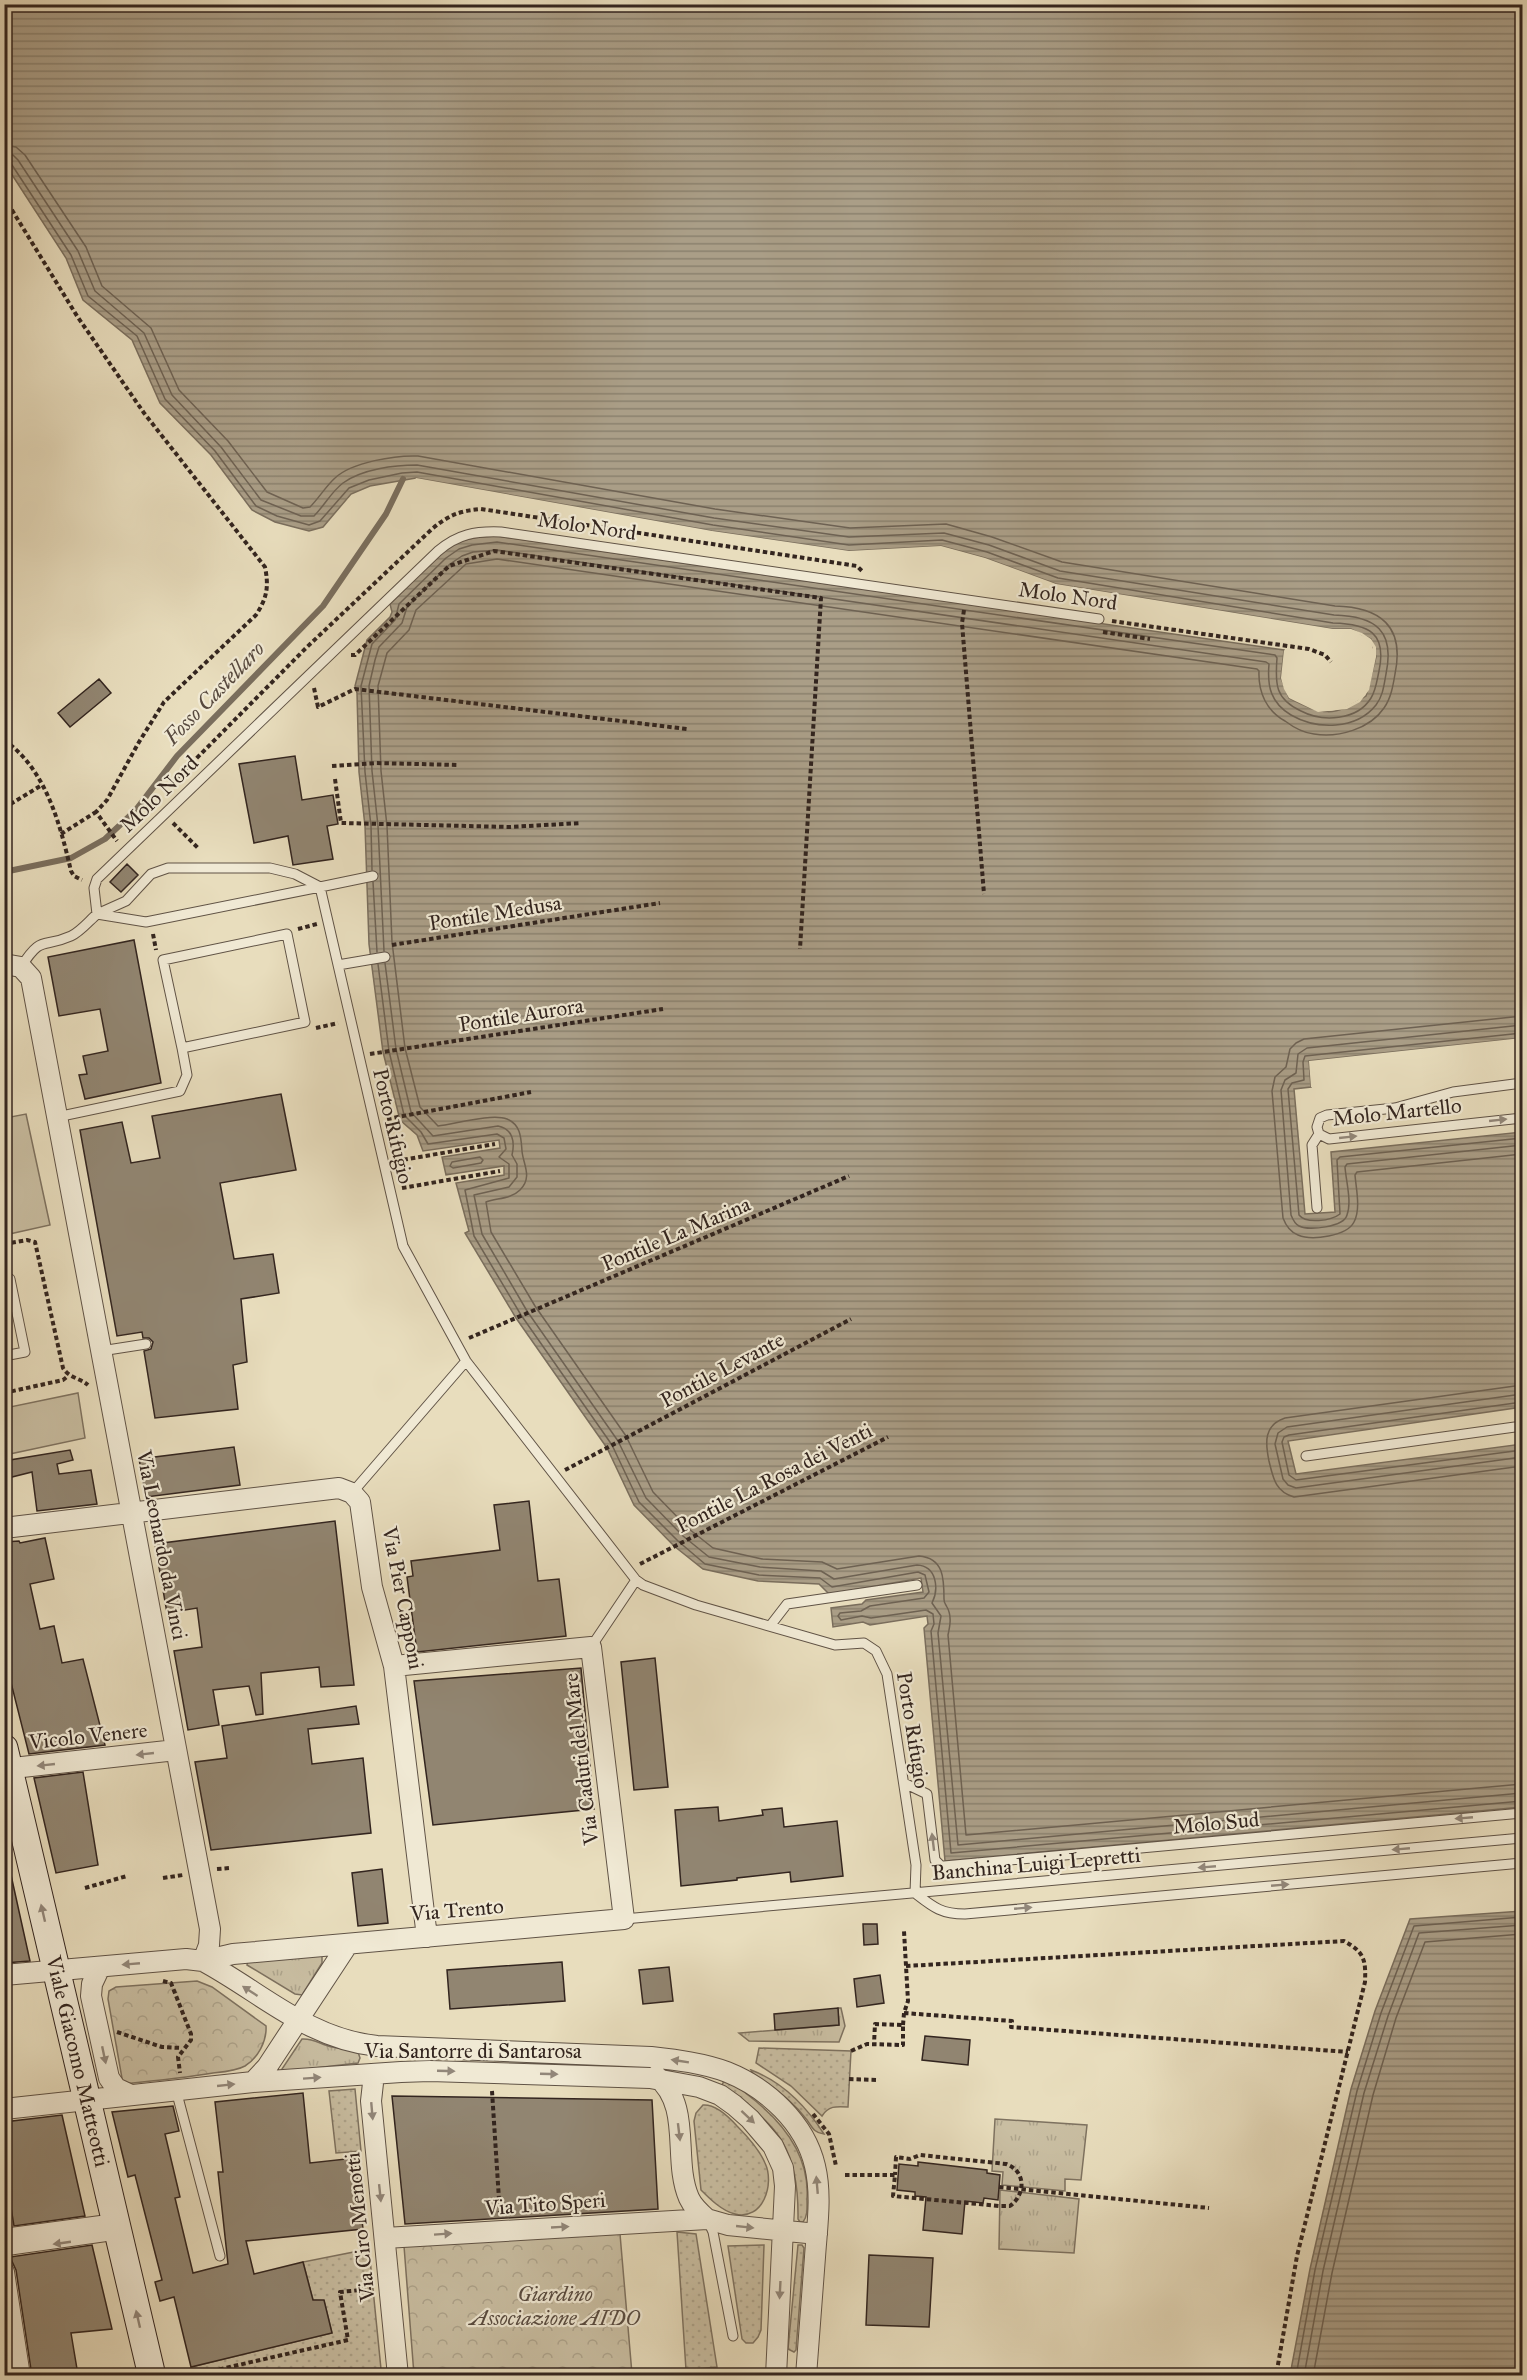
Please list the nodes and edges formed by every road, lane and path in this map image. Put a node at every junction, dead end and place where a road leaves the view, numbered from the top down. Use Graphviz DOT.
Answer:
graph roads {
  1 [pos="4,197"];
  2 [pos="873,586"];
  3 [pos="964,608"];
  4 [pos="1099,619"];
  5 [pos="344,655"];
  6 [pos="1331,662"];
  7 [pos="313,686"];
  8 [pos="687,729"];
  9 [pos="4,740"];
  10 [pos="459,765"];
  11 [pos="332,766"];
  12 [pos="335,779"];
  13 [pos="42,785"];
  14 [pos="174,805"];
  15 [pos="4,808"];
  16 [pos="96,812"];
  17 [pos="581,823"];
  18 [pos="174,824"];
  19 [pos="62,834"];
  20 [pos="120,845"];
  21 [pos="198,848"];
  22 [pos="71,871"];
  23 [pos="373,876"];
  24 [pos="320,887"];
  25 [pos="984,894"];
  26 [pos="660,903"];
  27 [pos="97,914"];
  28 [pos="150,921"];
  29 [pos="327,922"];
  30 [pos="287,934"];
  31 [pos="381,946"];
  32 [pos="800,949"];
  33 [pos="385,957"];
  34 [pos="163,960"];
  35 [pos="13,965"];
  36 [pos="338,965"];
  37 [pos="663,1008"];
  38 [pos="350,1020"];
  39 [pos="305,1022"];
  40 [pos="182,1048"];
  41 [pos="383,1052"];
  42 [pos="1522,1083"];
  43 [pos="531,1092"];
  44 [pos="57,1117"];
  45 [pos="399,1117"];
  46 [pos="1522,1118"];
  47 [pos="1319,1134"];
  48 [pos="495,1144"];
  49 [pos="383,1163"];
  50 [pos="500,1172"];
  51 [pos="849,1176"];
  52 [pos="390,1190"];
  53 [pos="1317,1208"];
  54 [pos="4,1244"];
  55 [pos="4,1280"];
  56 [pos="851,1319"];
  57 [pos="146,1344"];
  58 [pos="457,1344"];
  59 [pos="101,1351"];
  60 [pos="4,1356"];
  61 [pos="466,1361"];
  62 [pos="68,1376"];
  63 [pos="88,1386"];
  64 [pos="4,1393"];
  65 [pos="1522,1426"];
  66 [pos="888,1437"];
  67 [pos="1306,1456"];
  68 [pos="554,1476"];
  69 [pos="352,1492"];
  70 [pos="132,1513"];
  71 [pos="4,1528"];
  72 [pos="627,1571"];
  73 [pos="636,1581"];
  74 [pos="917,1585"];
  75 [pos="770,1626"];
  76 [pos="591,1647"];
  77 [pos="394,1666"];
  78 [pos="176,1750"];
  79 [pos="6,1762"];
  80 [pos="904,1783"];
  81 [pos="1522,1813"];
  82 [pos="1522,1838"];
  83 [pos="1522,1863"];
  84 [pos="230,1868"];
  85 [pos="217,1870"];
  86 [pos="182,1875"];
  87 [pos="127,1876"];
  88 [pos="163,1878"];
  89 [pos="85,1888"];
  90 [pos="915,1893"];
  91 [pos="624,1919"];
  92 [pos="904,1931"];
  93 [pos="427,1937"];
  94 [pos="348,1944"];
  95 [pos="203,1962"];
  96 [pos="906,1965"];
  97 [pos="100,1966"];
  98 [pos="56,1970"];
  99 [pos="4,1976"];
  100 [pos="156,1980"];
  101 [pos="904,2013"];
  102 [pos="297,2021"];
  103 [pos="903,2025"];
  104 [pos="110,2031"];
  105 [pos="874,2044"];
  106 [pos="376,2046"];
  107 [pos="399,2047"];
  108 [pos="183,2048"];
  109 [pos="851,2051"];
  110 [pos="1348,2052"];
  111 [pos="651,2057"];
  112 [pos="401,2072"];
  113 [pos="374,2074"];
  114 [pos="660,2079"];
  115 [pos="849,2079"];
  116 [pos="879,2080"];
  117 [pos="254,2082"];
  118 [pos="178,2085"];
  119 [pos="131,2095"];
  120 [pos="492,2098"];
  121 [pos="87,2100"];
  122 [pos="4,2109"];
  123 [pos="845,2175"];
  124 [pos="895,2175"];
  125 [pos="999,2187"];
  126 [pos="1022,2189"];
  127 [pos="1209,2208"];
  128 [pos="500,2210"];
  129 [pos="707,2219"];
  130 [pos="118,2229"];
  131 [pos="783,2231"];
  132 [pos="817,2234"];
  133 [pos="385,2238"];
  134 [pos="4,2239"];
  135 [pos="4,2251"];
  136 [pos="220,2256"];
  137 [pos="4,2272"];
  138 [pos="390,2287"];
  139 [pos="733,2336"];
  140 [pos="398,2372"];
  141 [pos="20,2376"];
  142 [pos="152,2376"];
  143 [pos="190,2376"];
  144 [pos="776,2376"];
  145 [pos="806,2376"];
  146 [pos="1276,2376"];
  1 -- 16 [label="path"];
  2 -- 4 [label="lane, Molo Nord"];
  2 -- 14 [label="lane, Molo Nord"];
  2 -- 14 [label="path"];
  3 -- 25 [label="path"];
  4 -- 6 [label="path, Molo Nord"];
  5 -- 32 [label="path"];
  7 -- 8 [label="path"];
  9 -- 13 [label="path"];
  10 -- 11 [label="path"];
  12 -- 17 [label="path"];
  13 -- 15 [label="path"];
  13 -- 19 [label="path"];
  14 -- 27 [label="lane, Molo Nord"];
  16 -- 19 [label="path"];
  16 -- 20 [label="path"];
  18 -- 21 [label="path"];
  19 -- 22 [label="path"];
  23 -- 24 [label="lane"];
  24 -- 27 [label="lane"];
  24 -- 28 [label="lane"];
  24 -- 29 [label="lane, Porto Rifugio"];
  26 -- 31 [label="path, Pontile Medusa"];
  27 -- 28 [label="lane"];
  27 -- 35 [label="lane"];
  28 -- 34 [label="path"];
  29 -- 30 [label="path"];
  29 -- 36 [label="lane, Porto Rifugio"];
  30 -- 34 [label="lane"];
  30 -- 39 [label="lane"];
  33 -- 36 [label="lane"];
  34 -- 40 [label="lane"];
  35 -- 44 [label="street, Via Leonardo da Vinci"];
  36 -- 38 [label="lane, Porto Rifugio"];
  37 -- 41 [label="path, Pontile Aurora"];
  38 -- 39 [label="path"];
  38 -- 49 [label="lane, Porto Rifugio"];
  39 -- 40 [label="lane"];
  40 -- 44 [label="lane"];
  42 -- 47 [label="lane, Molo Martello"];
  43 -- 45 [label="path"];
  44 -- 59 [label="street, Via Leonardo da Vinci"];
  47 -- 46 [label="lane, Molo Martello, one-way"];
  47 -- 53 [label="lane"];
  48 -- 49 [label="path"];
  49 -- 52 [label="lane, Porto Rifugio"];
  50 -- 52 [label="path"];
  51 -- 58 [label="path, Pontile La Marina"];
  52 -- 58 [label="lane, Porto Rifugio"];
  54 -- 62 [label="path"];
  55 -- 60 [label="lane"];
  56 -- 68 [label="path, Pontile Levante"];
  57 -- 59 [label="lane"];
  58 -- 61 [label="lane, Porto Rifugio"];
  59 -- 70 [label="street, Via Leonardo da Vinci"];
  61 -- 68 [label="lane, Porto Rifugio"];
  61 -- 69 [label="lane"];
  62 -- 63 [label="path"];
  62 -- 64 [label="path"];
  65 -- 67 [label="lane"];
  66 -- 72 [label="path, Pontile La Rosa dei Venti"];
  68 -- 72 [label="lane, Porto Rifugio"];
  69 -- 70 [label="street"];
  69 -- 77 [label="street, Via Pier Capponi"];
  70 -- 71 [label="street"];
  70 -- 78 [label="street, Via Leonardo da Vinci"];
  72 -- 73 [label="lane, Porto Rifugio"];
  73 -- 75 [label="lane, Porto Rifugio"];
  73 -- 76 [label="lane"];
  74 -- 75 [label="lane"];
  75 -- 80 [label="lane, Porto Rifugio"];
  76 -- 77 [label="street, Via Caduti del Mare"];
  76 -- 91 [label="street, Via Caduti del Mare"];
  77 -- 93 [label="street, Via Pier Capponi"];
  78 -- 79 [label="street, Vicolo Venere, one-way"];
  78 -- 95 [label="street, Via Leonardo da Vinci"];
  98 -- 79 [label="street, Viale Giacomo Matteotti, one-way"];
  81 -- 80 [label="lane, Molo Sud, one-way"];
  80 -- 90 [label="lane, Porto Rifugio"];
  82 -- 90 [label="lane, Banchina Luigi Lepretti, one-way"];
  90 -- 83 [label="lane, Banchina Luigi Lepretti, one-way"];
  84 -- 85 [label="path"];
  86 -- 88 [label="path"];
  87 -- 89 [label="path"];
  90 -- 91 [label="lane, Via Trento"];
  91 -- 93 [label="street, Via Trento"];
  92 -- 96 [label="path"];
  93 -- 94 [label="street, Via Trento"];
  94 -- 95 [label="street, Via Trento"];
  94 -- 102 [label="street"];
  95 -- 97 [label="street, Via Trento, one-way"];
  102 -- 95 [label="street, one-way"];
  96 -- 101 [label="path"];
  96 -- 110 [label="path"];
  97 -- 98 [label="street, Via Trento"];
  97 -- 119 [label="street, one-way"];
  98 -- 99 [label="street, Via Trento"];
  98 -- 121 [label="street, Viale Giacomo Matteotti"];
  100 -- 108 [label="path"];
  101 -- 103 [label="path"];
  101 -- 110 [label="path"];
  102 -- 106 [label="street"];
  102 -- 117 [label="street"];
  103 -- 105 [label="path"];
  103 -- 105 [label="path"];
  104 -- 108 [label="path"];
  105 -- 109 [label="path"];
  106 -- 107 [label="street, Via Santorre di Santarosa"];
  106 -- 113 [label="street"];
  107 -- 111 [label="street, Via Santorre di Santarosa"];
  107 -- 112 [label="street"];
  108 -- 118 [label="path"];
  110 -- 146 [label="path"];
  111 -- 114 [label="street"];
  132 -- 111 [label="street, Via Santorre di Santarosa, one-way"];
  112 -- 113 [label="street, Via Santorre di Santarosa"];
  112 -- 114 [label="street, Via Santorre di Santarosa, one-way"];
  117 -- 113 [label="street, Via Santorre di Santarosa, one-way"];
  113 -- 133 [label="street, Via Ciro Menotti, one-way"];
  114 -- 129 [label="street, one-way"];
  114 -- 131 [label="street, Via Santorre di Santarosa, one-way"];
  115 -- 116 [label="path"];
  118 -- 117 [label="street, Via Santorre di Santarosa, one-way"];
  118 -- 119 [label="street, Via Santorre di Santarosa"];
  118 -- 136 [label="lane"];
  119 -- 121 [label="street, Via Santorre di Santarosa"];
  120 -- 128 [label="path"];
  121 -- 122 [label="street, Via Santorre di Santarosa"];
  121 -- 130 [label="street, Viale Giacomo Matteotti"];
  123 -- 124 [label="path"];
  124 -- 126 [label="path"];
  124 -- 126 [label="path"];
  125 -- 126 [label="path"];
  126 -- 127 [label="path"];
  129 -- 131 [label="street, Via Tito Speri, one-way"];
  133 -- 129 [label="street, Via Tito Speri, one-way"];
  129 -- 139 [label="lane"];
  130 -- 134 [label="street"];
  130 -- 135 [label="lane, one-way"];
  142 -- 130 [label="street, Viale Giacomo Matteotti, one-way"];
  131 -- 132 [label="street, Via Tito Speri"];
  131 -- 144 [label="street, Via Santorre di Santarosa, one-way"];
  132 -- 145 [label="street, Via Santorre di Santarosa"];
  133 -- 138 [label="street, Via Ciro Menotti"];
  137 -- 141 [label="street"];
  138 -- 140 [label="street, Via Ciro Menotti"];
  138 -- 143 [label="path"];
}
